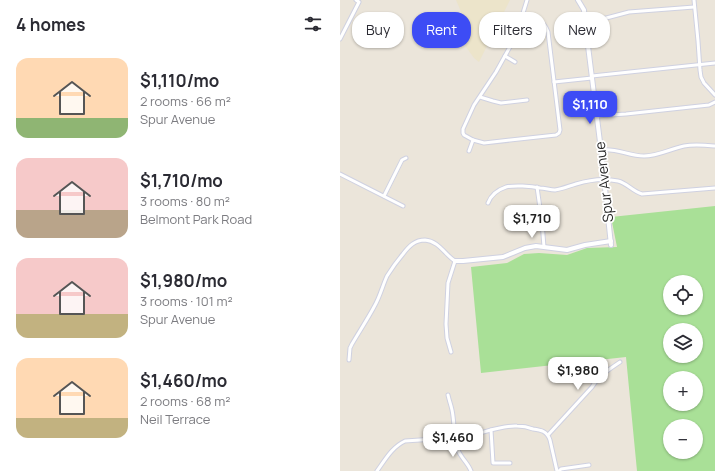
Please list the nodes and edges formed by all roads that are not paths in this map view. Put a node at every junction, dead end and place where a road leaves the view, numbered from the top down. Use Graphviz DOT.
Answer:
graph roads {
  1 [pos="356,0"];
  2 [pos="527,0"];
  3 [pos="578,0"];
  4 [pos="694,0"];
  5 [pos="694,7"];
  6 [pos="524,12"];
  7 [pos="584,12"];
  8 [pos="610,17"];
  9 [pos="546,27"];
  10 [pos="340,39"];
  11 [pos="509,48"];
  12 [pos="588,48"];
  13 [pos="505,56"];
  14 [pos="516,62"];
  15 [pos="715,63"];
  16 [pos="700,65"];
  17 [pos="592,78"];
  18 [pos="554,82"];
  19 [pos="715,95"];
  20 [pos="480,97"];
  21 [pos="527,100"];
  22 [pos="715,102"];
  23 [pos="596,116"];
  24 [pos="473,140"];
  25 [pos="715,146"];
  26 [pos="469,150"];
  27 [pos="601,150"];
  28 [pos="406,158"];
  29 [pos="340,174"];
  30 [pos="604,179"];
  31 [pos="537,187"];
  32 [pos="715,188"];
  33 [pos="384,196"];
  34 [pos="488,203"];
  35 [pos="403,206"];
  36 [pos="544,247"];
  37 [pos="455,261"];
  38 [pos="451,352"];
  39 [pos="349,360"];
  40 [pos="620,362"];
  41 [pos="448,395"];
  42 [pos="491,430"];
  43 [pos="548,435"];
  44 [pos="455,438"];
  45 [pos="510,463"];
  46 [pos="589,464"];
  47 [pos="377,471"];
  48 [pos="471,471"];
  49 [pos="558,471"];
  1 -- 10 [label="street"];
  2 -- 6 [label="street"];
  3 -- 7 [label="street, Spur Avenue"];
  4 -- 5 [label="street"];
  5 -- 8 [label="street"];
  5 -- 16 [label="street"];
  9 -- 18 [label="street"];
  11 -- 13 [label="street"];
  12 -- 17 [label="street, Spur Avenue"];
  13 -- 14 [label="street"];
  13 -- 20 [label="street"];
  15 -- 16 [label="street"];
  16 -- 17 [label="street"];
  16 -- 19 [label="street"];
  17 -- 18 [label="street"];
  17 -- 23 [label="street, Spur Avenue"];
  18 -- 24 [label="street"];
  20 -- 21 [label="street"];
  20 -- 24 [label="street"];
  22 -- 23 [label="street"];
  23 -- 27 [label="street, Spur Avenue"];
  24 -- 26 [label="street"];
  25 -- 27 [label="street"];
  27 -- 30 [label="street, Spur Avenue"];
  28 -- 33 [label="street"];
  29 -- 33 [label="street"];
  30 -- 31 [label="street"];
  30 -- 32 [label="street"];
  30 -- 36 [label="street, Spur Avenue"];
  31 -- 34 [label="street"];
  31 -- 36 [label="street"];
  33 -- 35 [label="street"];
  36 -- 37 [label="street"];
  37 -- 38 [label="street"];
  37 -- 39 [label="street"];
  40 -- 43 [label="street"];
  41 -- 44 [label="street"];
  42 -- 43 [label="street"];
  42 -- 44 [label="street"];
  42 -- 45 [label="street"];
  43 -- 49 [label="street"];
  44 -- 47 [label="street"];
  44 -- 48 [label="street"];
  46 -- 49 [label="street"];
}
